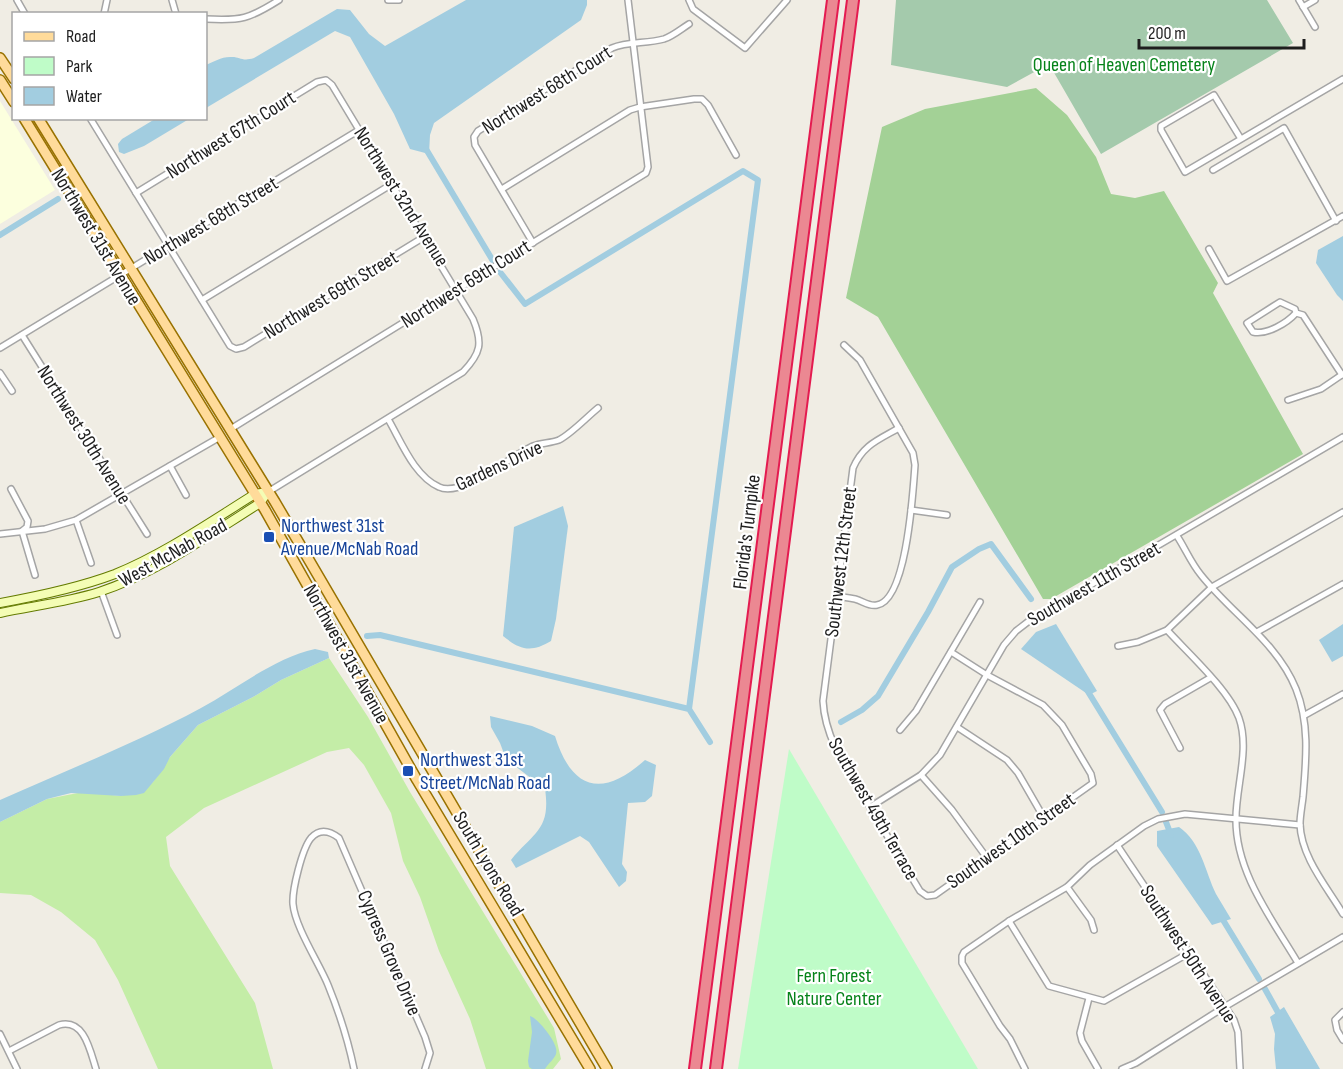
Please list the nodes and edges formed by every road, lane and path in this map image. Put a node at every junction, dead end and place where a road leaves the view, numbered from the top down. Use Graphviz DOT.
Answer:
graph roads {
  1 [pos="279,0"];
  2 [pos="399,0"];
  3 [pos="628,0"];
  4 [pos="689,0"];
  5 [pos="788,0"];
  6 [pos="833,0"];
  7 [pos="853,0"];
  8 [pos="1299,0"];
  9 [pos="1315,0"];
  10 [pos="389,1"];
  11 [pos="1303,7"];
  12 [pos="207,19"];
  13 [pos="689,24"];
  14 [pos="1315,27"];
  15 [pos="634,44"];
  16 [pos="0,58"];
  17 [pos="12,76"];
  18 [pos="1343,79"];
  19 [pos="0,80"];
  20 [pos="326,80"];
  21 [pos="10,90"];
  22 [pos="640,106"];
  23 [pos="25,120"];
  24 [pos="39,120"];
  25 [pos="91,120"];
  26 [pos="359,130"];
  27 [pos="1241,139"];
  28 [pos="736,155"];
  29 [pos="1213,170"];
  30 [pos="392,184"];
  31 [pos="502,189"];
  32 [pos="136,194"];
  33 [pos="1343,216"];
  34 [pos="1336,221"];
  35 [pos="424,237"];
  36 [pos="533,243"];
  37 [pos="168,246"];
  38 [pos="1209,249"];
  39 [pos="130,270"];
  40 [pos="120,276"];
  41 [pos="457,289"];
  42 [pos="202,300"];
  43 [pos="1296,313"];
  44 [pos="22,335"];
  45 [pos="0,339"];
  46 [pos="843,345"];
  47 [pos="2,347"];
  48 [pos="479,352"];
  49 [pos="0,373"];
  50 [pos="1342,375"];
  51 [pos="12,391"];
  52 [pos="1288,400"];
  53 [pos="598,408"];
  54 [pos="388,419"];
  55 [pos="899,428"];
  56 [pos="229,430"];
  57 [pos="219,437"];
  58 [pos="1343,437"];
  59 [pos="170,466"];
  60 [pos="11,489"];
  61 [pos="268,492"];
  62 [pos="255,494"];
  63 [pos="121,495"];
  64 [pos="186,495"];
  65 [pos="260,503"];
  66 [pos="911,510"];
  67 [pos="1343,512"];
  68 [pos="947,515"];
  69 [pos="76,520"];
  70 [pos="22,531"];
  71 [pos="0,534"];
  72 [pos="147,534"];
  73 [pos="1177,536"];
  74 [pos="91,563"];
  75 [pos="35,575"];
  76 [pos="1343,584"];
  77 [pos="1212,586"];
  78 [pos="101,591"];
  79 [pos="836,596"];
  80 [pos="332,598"];
  81 [pos="980,602"];
  82 [pos="0,603"];
  83 [pos="0,613"];
  84 [pos="1167,630"];
  85 [pos="1257,632"];
  86 [pos="117,635"];
  87 [pos="1118,645"];
  88 [pos="951,652"];
  89 [pos="987,675"];
  90 [pos="1209,678"];
  91 [pos="1343,694"];
  92 [pos="1305,715"];
  93 [pos="824,719"];
  94 [pos="957,727"];
  95 [pos="900,730"];
  96 [pos="1180,748"];
  97 [pos="921,775"];
  98 [pos="870,807"];
  99 [pos="1044,818"];
  100 [pos="1236,819"];
  101 [pos="1300,825"];
  102 [pos="1117,845"];
  103 [pos="987,858"];
  104 [pos="1067,887"];
  105 [pos="927,896"];
  106 [pos="1343,914"];
  107 [pos="1009,921"];
  108 [pos="524,926"];
  109 [pos="1094,930"];
  110 [pos="510,934"];
  111 [pos="1343,937"];
  112 [pos="1189,953"];
  113 [pos="1298,963"];
  114 [pos="1089,998"];
  115 [pos="1226,1006"];
  116 [pos="1343,1012"];
  117 [pos="0,1034"];
  118 [pos="1343,1040"];
  119 [pos="9,1052"];
  120 [pos="17,1069"];
  121 [pos="96,1069"];
  122 [pos="354,1069"];
  123 [pos="425,1069"];
  124 [pos="590,1069"];
  125 [pos="607,1069"];
  126 [pos="695,1069"];
  127 [pos="716,1069"];
  128 [pos="1025,1069"];
  129 [pos="1098,1069"];
  130 [pos="1122,1069"];
  131 [pos="1240,1069"];
  1 -- 12 [label="street"];
  2 -- 10 [label="street"];
  3 -- 15 [label="street"];
  4 -- 5 [label="street"];
  6 -- 126 [label="highway, Florida's Turnpike"];
  7 -- 127 [label="highway, Florida's Turnpike"];
  8 -- 11 [label="street"];
  9 -- 11 [label="street"];
  11 -- 14 [label="street"];
  13 -- 15 [label="street, Northwest 68th Court"];
  15 -- 22 [label="street"];
  15 -- 31 [label="street, Northwest 68th Court"];
  16 -- 17 [label="main road"];
  18 -- 27 [label="street"];
  19 -- 21 [label="main road"];
  20 -- 26 [label="street, Northwest 32nd Avenue"];
  20 -- 32 [label="street, Northwest 67th Court"];
  22 -- 28 [label="street"];
  22 -- 31 [label="street"];
  22 -- 36 [label="street, Northwest 69th Court"];
  23 -- 40 [label="main road, Northwest 31st Avenue"];
  24 -- 39 [label="main road, Northwest 31st Avenue"];
  25 -- 32 [label="street"];
  26 -- 30 [label="street, Northwest 32nd Avenue"];
  26 -- 37 [label="street, Northwest 68th Street"];
  27 -- 27 [label="street"];
  29 -- 34 [label="street"];
  30 -- 35 [label="street, Northwest 32nd Avenue"];
  30 -- 42 [label="street"];
  31 -- 36 [label="street"];
  32 -- 37 [label="street"];
  33 -- 34 [label="street"];
  34 -- 38 [label="street"];
  35 -- 41 [label="street, Northwest 32nd Avenue"];
  35 -- 42 [label="street, Northwest 69th Street"];
  36 -- 41 [label="street, Northwest 69th Court"];
  37 -- 39 [label="street, Northwest 68th Street"];
  37 -- 42 [label="street"];
  39 -- 40 [label="street, Northwest 68th Street"];
  39 -- 56 [label="main road, Northwest 31st Avenue"];
  40 -- 44 [label="street, Northwest 68th Street"];
  40 -- 57 [label="main road, Northwest 31st Avenue"];
  41 -- 48 [label="street, Northwest 32nd Avenue"];
  41 -- 56 [label="street, Northwest 69th Court"];
  43 -- 43 [label="street"];
  43 -- 50 [label="street"];
  44 -- 47 [label="street, Northwest 68th Street"];
  44 -- 63 [label="street, Northwest 30th Avenue"];
  45 -- 47 [label="street"];
  46 -- 55 [label="street"];
  48 -- 54 [label="street, West McNab Road"];
  49 -- 51 [label="street"];
  50 -- 52 [label="street"];
  53 -- 54 [label="street, Gardens Drive"];
  54 -- 61 [label="street, West McNab Road"];
  55 -- 66 [label="street"];
  55 -- 79 [label="street, Southwest 12th Street"];
  56 -- 61 [label="main road, Northwest 31st Avenue"];
  57 -- 59 [label="street"];
  57 -- 62 [label="main road, Northwest 31st Avenue"];
  58 -- 73 [label="street, Southwest 11th Street"];
  59 -- 63 [label="street"];
  59 -- 64 [label="street"];
  60 -- 70 [label="street"];
  61 -- 62 [label="main road, West McNab Road"];
  61 -- 65 [label="main road, West McNab Road"];
  61 -- 80 [label="main road, Northwest 31st Avenue"];
  62 -- 65 [label="main road, Northwest 31st Avenue"];
  62 -- 82 [label="main road, West McNab Road"];
  63 -- 69 [label="street"];
  63 -- 72 [label="street, Northwest 30th Avenue"];
  65 -- 78 [label="main road, West McNab Road"];
  65 -- 110 [label="main road, Northwest 31st Avenue"];
  66 -- 68 [label="street"];
  66 -- 79 [label="street"];
  67 -- 77 [label="street"];
  69 -- 70 [label="street"];
  69 -- 74 [label="street"];
  70 -- 71 [label="street"];
  70 -- 75 [label="street"];
  73 -- 77 [label="street"];
  73 -- 89 [label="street, Southwest 11th Street"];
  76 -- 85 [label="street"];
  77 -- 84 [label="street"];
  77 -- 85 [label="street"];
  78 -- 83 [label="main road, West McNab Road"];
  78 -- 86 [label="street"];
  79 -- 93 [label="street, Southwest 12th Street"];
  80 -- 108 [label="main road, South Lyons Road"];
  81 -- 88 [label="street"];
  84 -- 87 [label="street"];
  84 -- 90 [label="street"];
  85 -- 92 [label="street"];
  88 -- 89 [label="street"];
  88 -- 95 [label="street"];
  89 -- 94 [label="street, Southwest 11th Street"];
  89 -- 99 [label="street, Southwest 10th Street"];
  90 -- 96 [label="street"];
  90 -- 100 [label="street"];
  91 -- 92 [label="street"];
  92 -- 101 [label="street"];
  93 -- 98 [label="street, Southwest 49th Terrace"];
  94 -- 97 [label="street, Southwest 11th Street"];
  94 -- 99 [label="street"];
  97 -- 98 [label="street, Southwest 11th Street"];
  97 -- 103 [label="street"];
  98 -- 105 [label="street, Southwest 49th Terrace"];
  99 -- 103 [label="street, Southwest 10th Street"];
  100 -- 101 [label="street"];
  100 -- 102 [label="street"];
  100 -- 113 [label="street"];
  101 -- 106 [label="street"];
  102 -- 104 [label="street"];
  102 -- 112 [label="street, Southwest 50th Avenue"];
  103 -- 105 [label="street, Southwest 10th Street"];
  104 -- 107 [label="street"];
  104 -- 109 [label="street"];
  107 -- 114 [label="street"];
  107 -- 128 [label="street"];
  108 -- 110 [label="main road"];
  108 -- 125 [label="main road, South Lyons Road"];
  110 -- 124 [label="main road, Northwest 31st Avenue"];
  111 -- 113 [label="street"];
  112 -- 114 [label="street"];
  112 -- 115 [label="street, Southwest 50th Avenue"];
  113 -- 115 [label="street"];
  114 -- 129 [label="street"];
  115 -- 130 [label="street"];
  115 -- 131 [label="street, Southwest 50th Avenue"];
  116 -- 118 [label="street"];
  117 -- 119 [label="street"];
  119 -- 120 [label="street"];
  119 -- 121 [label="street"];
  122 -- 123 [label="street, Cypress Grove Drive"];
}
